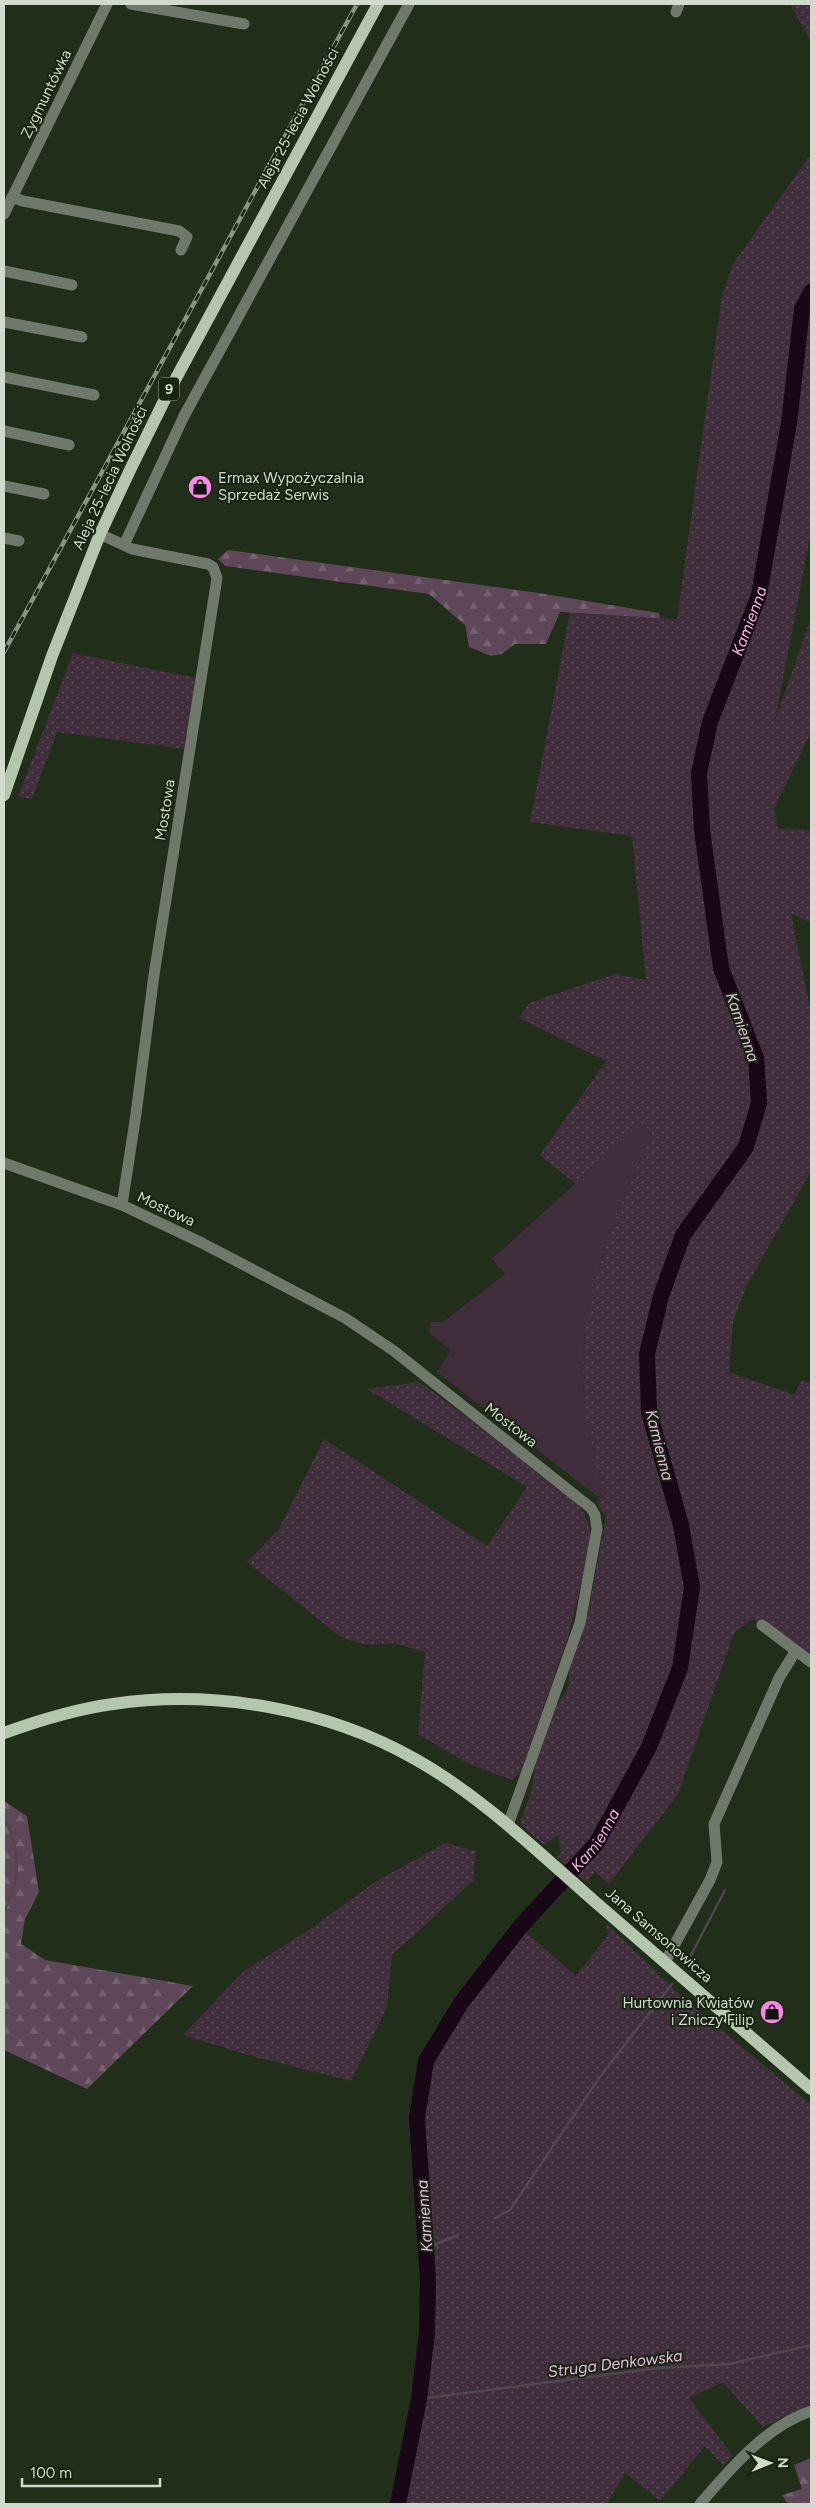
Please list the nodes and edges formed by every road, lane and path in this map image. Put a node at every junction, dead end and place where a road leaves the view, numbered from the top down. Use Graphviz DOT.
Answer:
graph roads {
  1 [pos="107,4"];
  2 [pos="131,4"];
  3 [pos="378,4"];
  4 [pos="408,4"];
  5 [pos="244,24"];
  6 [pos="12,196"];
  7 [pos="4,214"];
  8 [pos="181,250"];
  9 [pos="4,271"];
  10 [pos="72,285"];
  11 [pos="4,322"];
  12 [pos="82,337"];
  13 [pos="4,377"];
  14 [pos="94,396"];
  15 [pos="4,431"];
  16 [pos="69,445"];
  17 [pos="4,486"];
  18 [pos="44,494"];
  19 [pos="100,534"];
  20 [pos="4,538"];
  21 [pos="19,541"];
  22 [pos="124,546"];
  23 [pos="4,795"];
  24 [pos="4,1163"];
  25 [pos="122,1205"];
  26 [pos="762,1625"];
  27 [pos="795,1652"];
  28 [pos="811,1662"];
  29 [pos="4,1732"];
  30 [pos="508,1826"];
  31 [pos="665,1962"];
  32 [pos="811,2089"];
  33 [pos="811,2411"];
  34 [pos="700,2504"];
  1 -- 6 [label="street, Zygmuntówka"];
  2 -- 5 [label="street"];
  3 -- 19 [label="main road, Aleja 25-lecia Wolności / 9"];
  4 -- 22 [label="street"];
  6 -- 7 [label="street, Zygmuntówka"];
  6 -- 8 [label="street"];
  9 -- 10 [label="street"];
  11 -- 12 [label="street"];
  13 -- 14 [label="street"];
  15 -- 16 [label="street"];
  17 -- 18 [label="street"];
  19 -- 22 [label="street, Mostowa"];
  19 -- 23 [label="main road, Aleja 25-lecia Wolności / 9"];
  20 -- 21 [label="street"];
  22 -- 25 [label="street, Mostowa"];
  24 -- 25 [label="street, Mostowa"];
  25 -- 30 [label="street, Mostowa"];
  26 -- 27 [label="street"];
  27 -- 28 [label="street"];
  27 -- 31 [label="street"];
  29 -- 30 [label="main road, Jana Samsonowicza"];
  30 -- 31 [label="main road, Jana Samsonowicza"];
  31 -- 32 [label="main road, Jana Samsonowicza"];
  33 -- 34 [label="street"];
}
